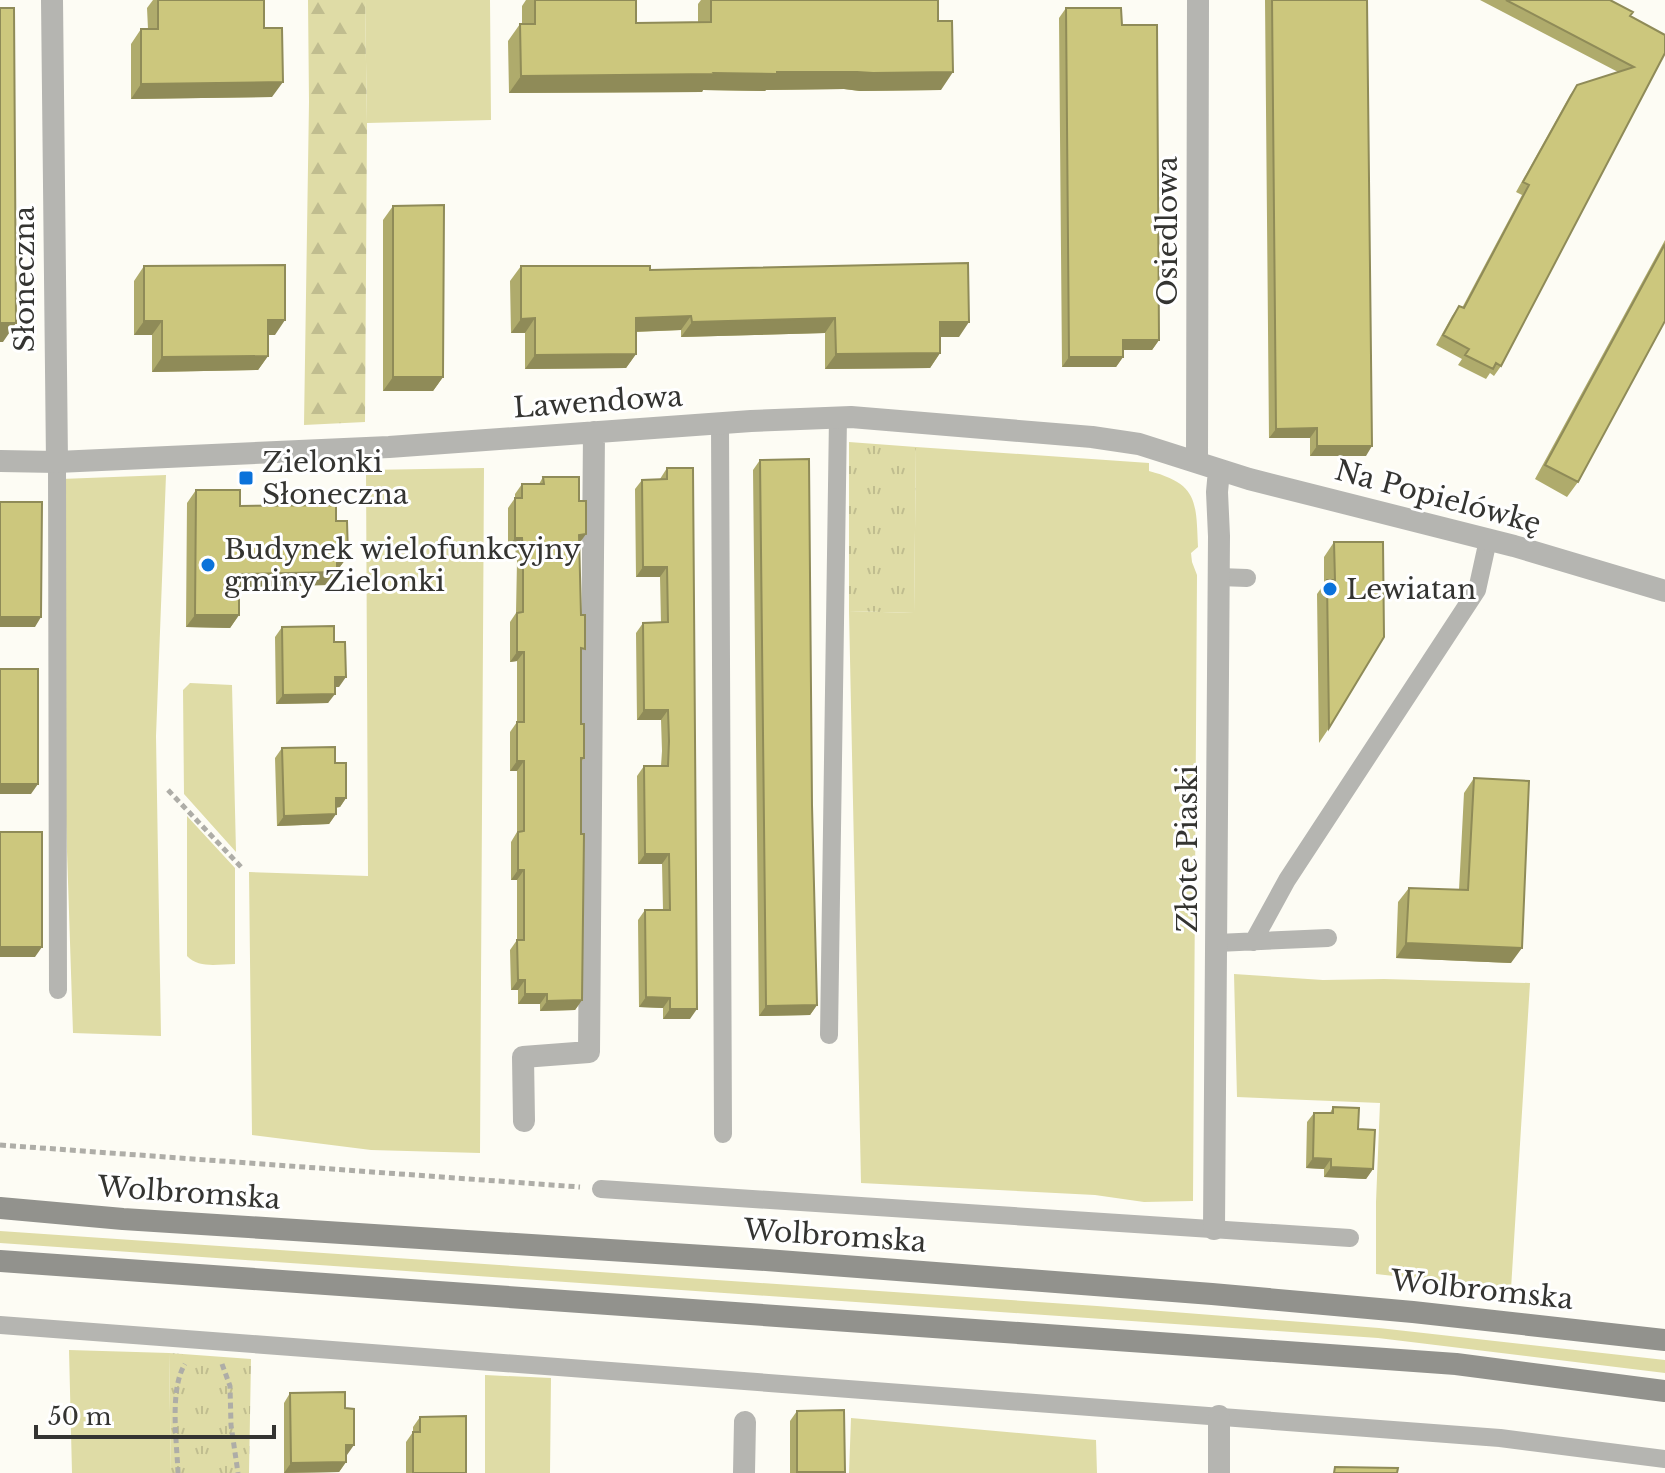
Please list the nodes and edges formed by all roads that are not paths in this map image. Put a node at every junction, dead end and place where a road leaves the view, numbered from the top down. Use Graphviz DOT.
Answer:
graph roads {
  1 [pos="52,0"];
  2 [pos="1198,0"];
  3 [pos="838,417"];
  4 [pos="720,424"];
  5 [pos="594,432"];
  6 [pos="0,461"];
  7 [pos="57,462"];
  8 [pos="1197,462"];
  9 [pos="1219,470"];
  10 [pos="1488,540"];
  11 [pos="1219,577"];
  12 [pos="1247,578"];
  13 [pos="1665,591"];
  14 [pos="1328,938"];
  15 [pos="1253,942"];
  16 [pos="1217,943"];
  17 [pos="58,990"];
  18 [pos="829,1035"];
  19 [pos="524,1121"];
  20 [pos="723,1134"];
  21 [pos="601,1189"];
  22 [pos="0,1208"];
  23 [pos="1214,1229"];
  24 [pos="1350,1238"];
  25 [pos="0,1261"];
  26 [pos="0,1325"];
  27 [pos="1665,1340"];
  28 [pos="1665,1391"];
  29 [pos="1219,1416"];
  30 [pos="745,1422"];
  31 [pos="1665,1459"];
  32 [pos="744,1473"];
  33 [pos="1219,1473"];
  1 -- 7 [label="street, Słoneczna"];
  2 -- 8 [label="street, Osiedlowa"];
  3 -- 4 [label="street, Lawendowa"];
  3 -- 8 [label="street, Lawendowa"];
  3 -- 18 [label="lane"];
  4 -- 5 [label="street, Lawendowa"];
  4 -- 20 [label="lane"];
  5 -- 7 [label="street, Lawendowa"];
  5 -- 19 [label="street"];
  6 -- 7 [label="street, Lawendowa"];
  7 -- 17 [label="lane"];
  8 -- 9 [label="street, Na Popielówkę"];
  9 -- 10 [label="street, Na Popielówkę"];
  9 -- 11 [label="street, Złote Piaski"];
  10 -- 13 [label="street, Na Popielówkę"];
  10 -- 15 [label="lane"];
  11 -- 12 [label="lane"];
  11 -- 16 [label="street, Złote Piaski"];
  14 -- 15 [label="lane"];
  15 -- 16 [label="lane"];
  16 -- 23 [label="street, Złote Piaski"];
  21 -- 23 [label="lane"];
  22 -- 27 [label="main road, Wolbromska"];
  23 -- 24 [label="lane"];
  25 -- 28 [label="main road"];
  26 -- 29 [label="lane"];
  29 -- 31 [label="lane"];
  29 -- 33 [label="street"];
  30 -- 32 [label="street"];
}
